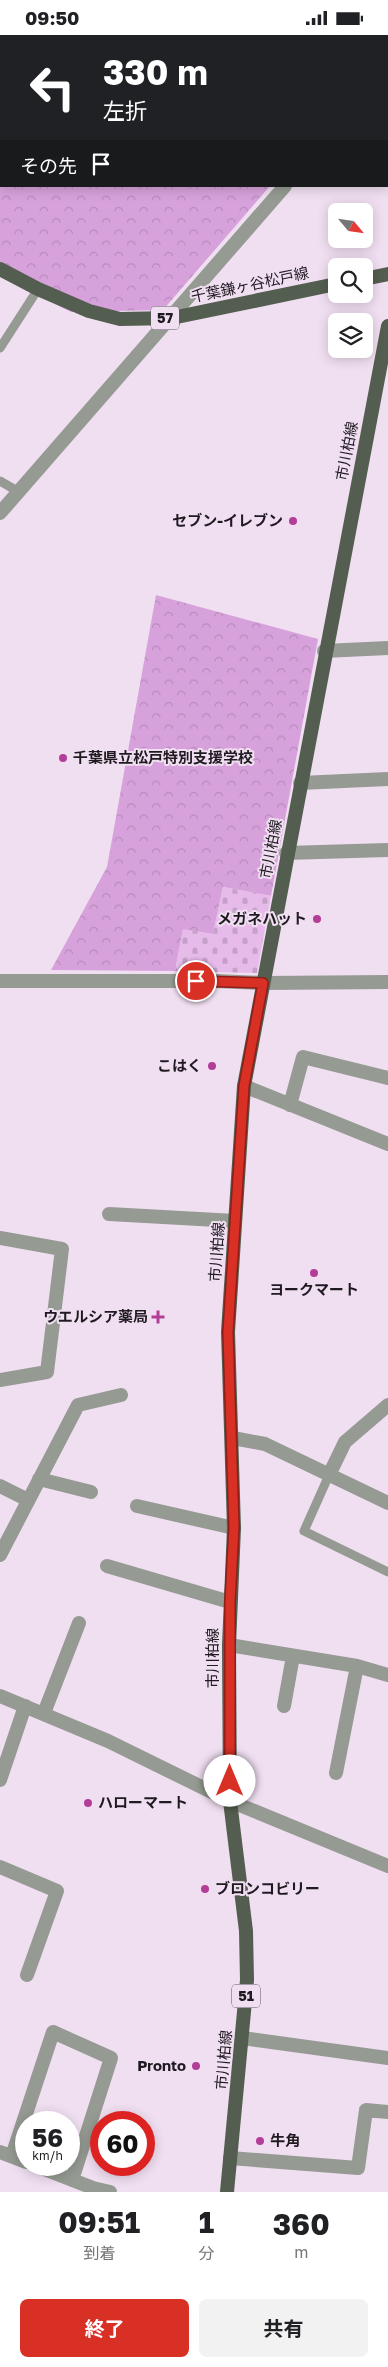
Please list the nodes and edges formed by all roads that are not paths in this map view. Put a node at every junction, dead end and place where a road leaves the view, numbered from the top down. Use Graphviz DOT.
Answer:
graph roads {
  1 [pos="284,187"];
  2 [pos="0,269"];
  3 [pos="388,274"];
  4 [pos="373,277"];
  5 [pos="328,286"];
  6 [pos="38,289"];
  7 [pos="172,318"];
  8 [pos="388,325"];
  9 [pos="0,348"];
  10 [pos="0,481"];
  11 [pos="19,492"];
  12 [pos="0,513"];
  13 [pos="388,648"];
  14 [pos="324,651"];
  15 [pos="388,779"];
  16 [pos="300,783"];
  17 [pos="388,849"];
  18 [pos="286,853"];
  19 [pos="0,981"];
  20 [pos="388,982"];
  21 [pos="263,983"];
  22 [pos="388,1078"];
  23 [pos="244,1086"];
  24 [pos="290,1105"];
  25 [pos="388,1145"];
  26 [pos="108,1215"];
  27 [pos="235,1221"];
  28 [pos="0,1238"];
  29 [pos="0,1380"];
  30 [pos="121,1395"];
  31 [pos="388,1405"];
  32 [pos="233,1438"];
  33 [pos="329,1475"];
  34 [pos="39,1479"];
  35 [pos="0,1486"];
  36 [pos="91,1492"];
  37 [pos="28,1500"];
  38 [pos="388,1503"];
  39 [pos="137,1507"];
  40 [pos="234,1527"];
  41 [pos="0,1555"];
  42 [pos="108,1566"];
  43 [pos="388,1571"];
  44 [pos="230,1602"];
  45 [pos="79,1623"];
  46 [pos="229,1645"];
  47 [pos="293,1655"];
  48 [pos="357,1666"];
  49 [pos="388,1675"];
  50 [pos="0,1696"];
  51 [pos="25,1706"];
  52 [pos="284,1706"];
  53 [pos="44,1713"];
  54 [pos="336,1773"];
  55 [pos="0,1780"];
  56 [pos="230,1801"];
  57 [pos="388,1866"];
  58 [pos="0,1867"];
  59 [pos="27,1975"];
  60 [pos="242,2038"];
  61 [pos="388,2058"];
  62 [pos="388,2112"];
  63 [pos="6,2154"];
  64 [pos="230,2159"];
  65 [pos="62,2176"];
  66 [pos="72,2180"];
  67 [pos="92,2190"];
  68 [pos="110,2192"];
  69 [pos="227,2192"];
  1 -- 7 [label="street"];
  2 -- 6 [label="main road, 千葉鎌ヶ谷松戸線 / 57"];
  3 -- 4 [label="main road"];
  5 -- 7 [label="main road, 千葉鎌ヶ谷松戸線 / 57"];
  6 -- 7 [label="main road, 千葉鎌ヶ谷松戸線 / 57"];
  6 -- 9 [label="lane"];
  7 -- 11 [label="street"];
  8 -- 14 [label="main road, 市川柏線 / 51"];
  10 -- 11 [label="lane"];
  11 -- 12 [label="street"];
  13 -- 14 [label="street"];
  14 -- 16 [label="main road, 市川柏線 / 51"];
  15 -- 16 [label="street"];
  16 -- 18 [label="main road, 市川柏線 / 51"];
  17 -- 18 [label="street"];
  18 -- 21 [label="main road, 市川柏線 / 51"];
  19 -- 21 [label="street"];
  20 -- 21 [label="street"];
  21 -- 23 [label="main road, 市川柏線 / 51"];
  22 -- 24 [label="street"];
  23 -- 24 [label="street"];
  23 -- 27 [label="main road, 市川柏線 / 51"];
  24 -- 25 [label="street"];
  26 -- 27 [label="street"];
  27 -- 32 [label="main road, 市川柏線 / 51"];
  28 -- 29 [label="street"];
  30 -- 34 [label="street"];
  31 -- 33 [label="street"];
  32 -- 33 [label="street"];
  32 -- 40 [label="main road, 市川柏線 / 51"];
  33 -- 38 [label="street"];
  33 -- 43 [label="lane"];
  34 -- 36 [label="street"];
  34 -- 37 [label="street"];
  35 -- 37 [label="street"];
  37 -- 41 [label="street"];
  39 -- 40 [label="street"];
  40 -- 44 [label="main road, 市川柏線 / 51"];
  42 -- 44 [label="street"];
  44 -- 46 [label="main road, 市川柏線 / 51"];
  45 -- 53 [label="street"];
  46 -- 47 [label="street"];
  46 -- 56 [label="main road, 市川柏線 / 51"];
  47 -- 48 [label="street"];
  47 -- 52 [label="street"];
  48 -- 49 [label="street"];
  48 -- 54 [label="street"];
  50 -- 51 [label="street"];
  51 -- 53 [label="street"];
  51 -- 55 [label="street"];
  53 -- 56 [label="street"];
  56 -- 57 [label="street"];
  56 -- 60 [label="main road, 市川柏線 / 51"];
  58 -- 59 [label="street"];
  60 -- 61 [label="street"];
  60 -- 64 [label="main road, 市川柏線 / 51"];
  62 -- 64 [label="street"];
  63 -- 66 [label="street"];
  64 -- 69 [label="main road, 市川柏線 / 51"];
  65 -- 66 [label="street"];
  66 -- 67 [label="street"];
  67 -- 68 [label="street"];
}
